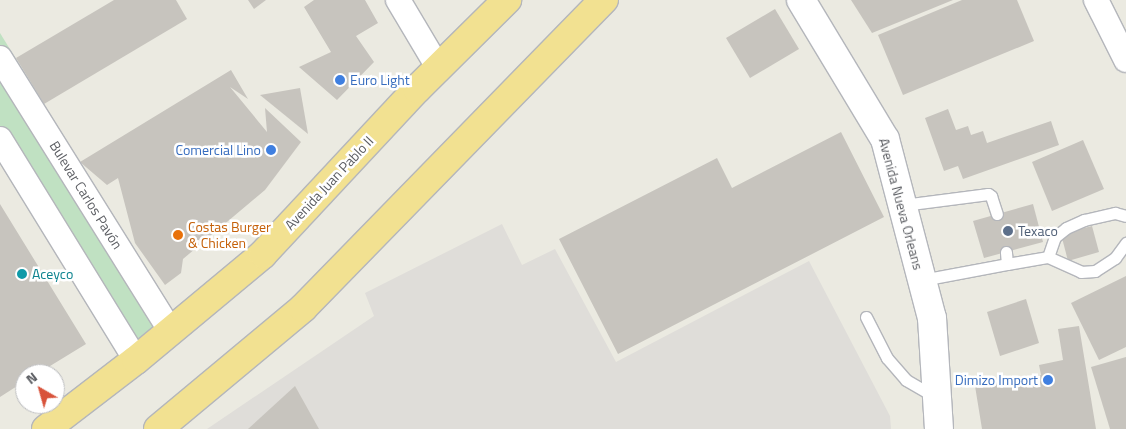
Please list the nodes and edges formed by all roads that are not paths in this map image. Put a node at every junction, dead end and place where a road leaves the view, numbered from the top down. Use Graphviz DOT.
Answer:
graph roads {
  1 [pos="398,0"];
  2 [pos="507,0"];
  3 [pos="604,0"];
  4 [pos="802,0"];
  5 [pos="1096,0"];
  6 [pos="0,58"];
  7 [pos="1126,60"];
  8 [pos="438,67"];
  9 [pos="0,139"];
  10 [pos="903,205"];
  11 [pos="997,214"];
  12 [pos="1126,216"];
  13 [pos="1126,243"];
  14 [pos="1048,257"];
  15 [pos="922,280"];
  16 [pos="866,317"];
  17 [pos="171,332"];
  18 [pos="136,360"];
  19 [pos="937,398"];
  20 [pos="163,427"];
  21 [pos="46,429"];
  22 [pos="939,429"];
  1 -- 8 [label="street"];
  2 -- 8 [label="highway, Avenida Juan Pablo II"];
  3 -- 20 [label="highway"];
  4 -- 10 [label="street, Avenida Nueva Orleans"];
  5 -- 7 [label="street"];
  6 -- 17 [label="street, Bulevar Carlos Pavón"];
  8 -- 17 [label="highway, Avenida Juan Pablo II"];
  9 -- 18 [label="street"];
  10 -- 11 [label="lane"];
  10 -- 15 [label="street, Avenida Nueva Orleans"];
  12 -- 14 [label="lane"];
  13 -- 14 [label="lane"];
  14 -- 15 [label="lane"];
  15 -- 19 [label="street, Avenida Nueva Orleans"];
  16 -- 19 [label="lane"];
  17 -- 18 [label="highway, Avenida Juan Pablo II"];
  18 -- 21 [label="highway, Avenida Juan Pablo II"];
  19 -- 22 [label="street, Avenida Nueva Orleans"];
}
